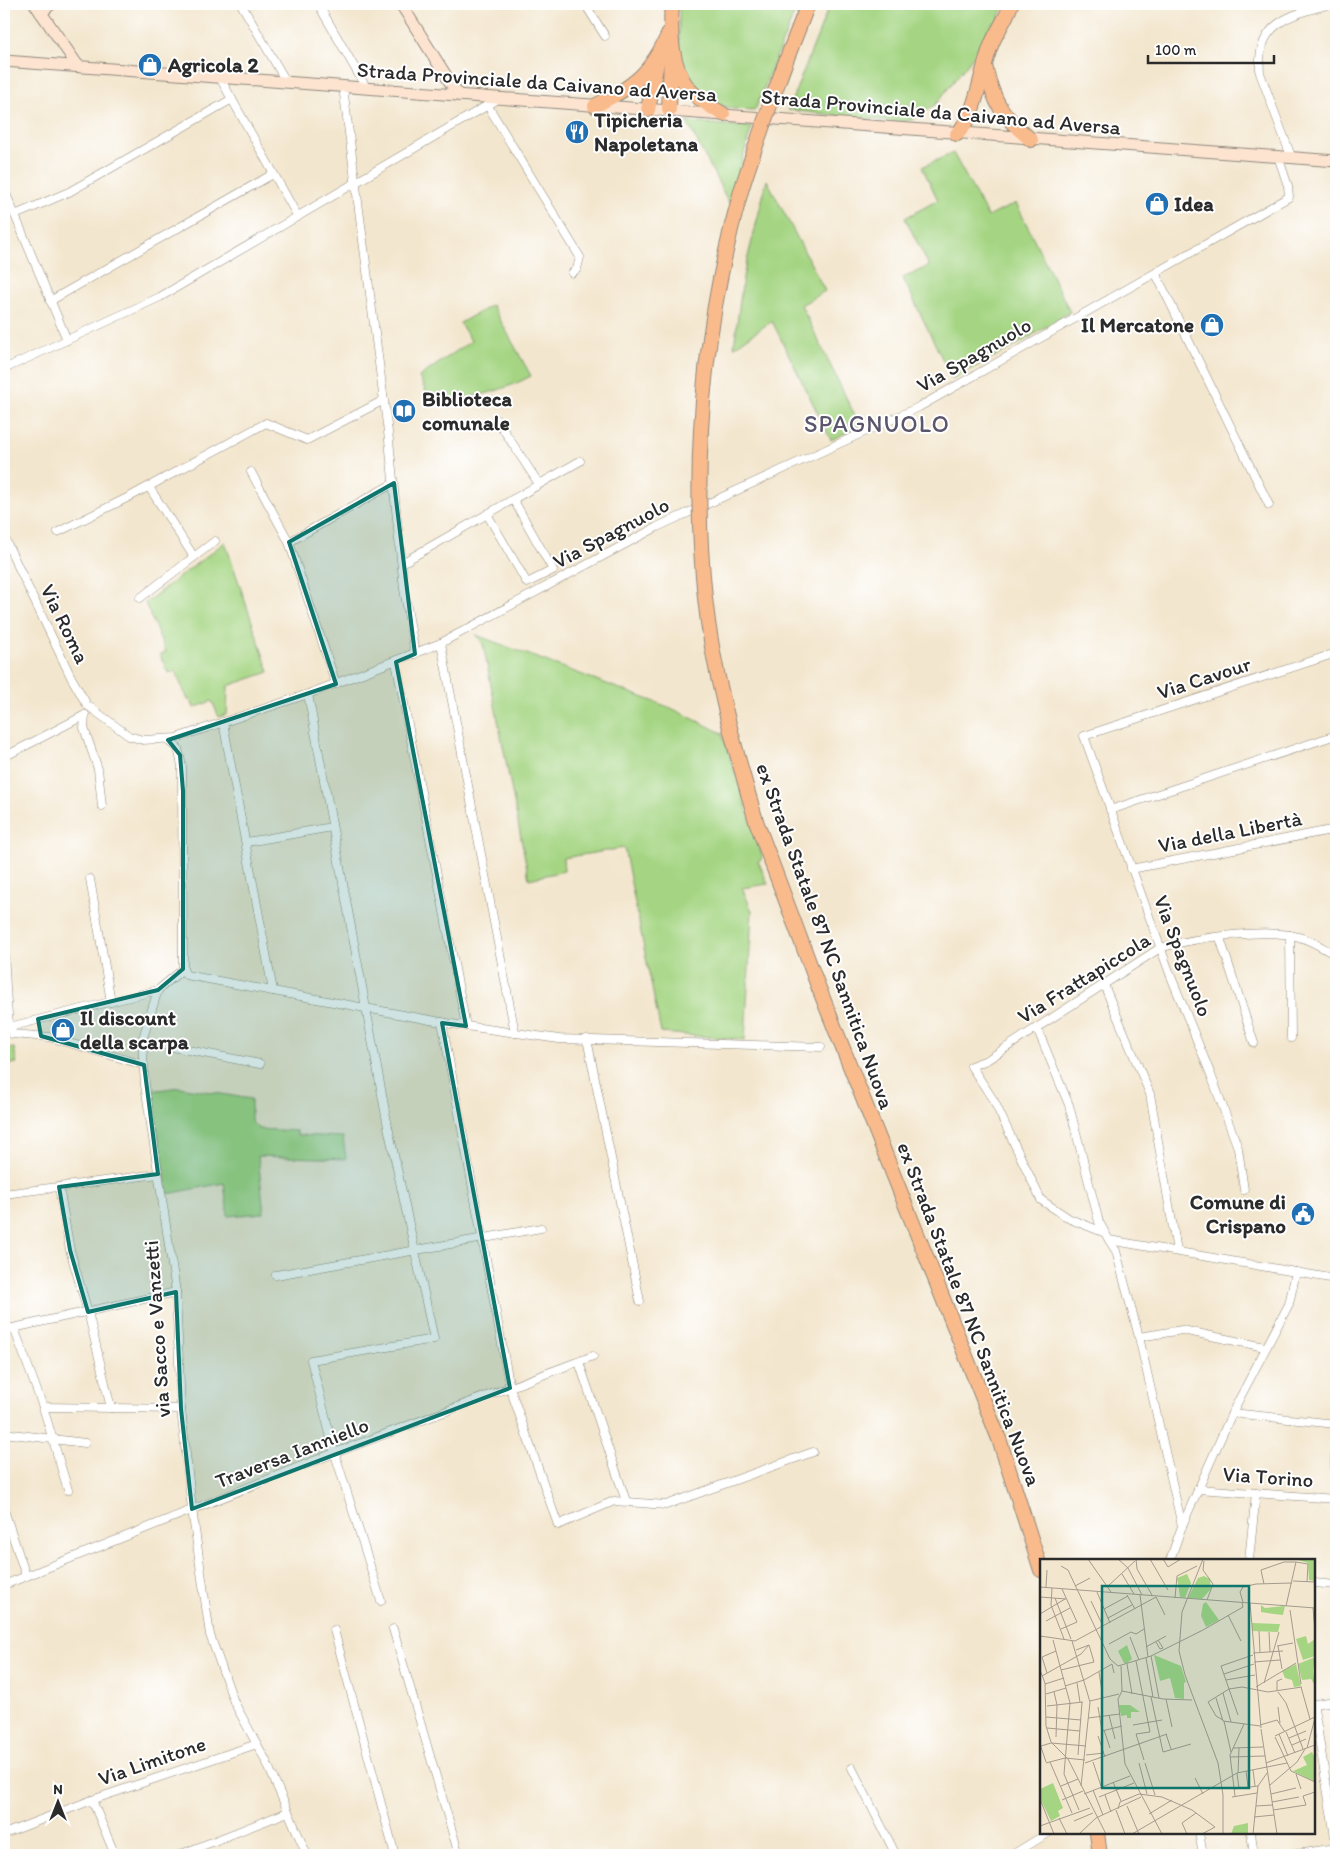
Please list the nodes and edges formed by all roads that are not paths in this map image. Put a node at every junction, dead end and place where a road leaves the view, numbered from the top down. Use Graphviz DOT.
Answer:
graph roads {
  1 [pos="51,4"];
  2 [pos="241,4"];
  3 [pos="318,4"];
  4 [pos="401,4"];
  5 [pos="584,4"];
  6 [pos="672,4"];
  7 [pos="808,4"];
  8 [pos="1011,4"];
  9 [pos="1331,4"];
  10 [pos="38,8"];
  11 [pos="670,31"];
  12 [pos="605,36"];
  13 [pos="673,49"];
  14 [pos="658,56"];
  15 [pos="4,60"];
  16 [pos="985,64"];
  17 [pos="78,66"];
  18 [pos="220,78"];
  19 [pos="287,83"];
  20 [pos="343,87"];
  21 [pos="366,89"];
  22 [pos="458,95"];
  23 [pos="500,98"];
  24 [pos="232,99"];
  25 [pos="488,106"];
  26 [pos="595,106"];
  27 [pos="648,110"];
  28 [pos="669,110"];
  29 [pos="723,114"];
  30 [pos="957,134"];
  31 [pos="1031,140"];
  32 [pos="1278,156"];
  33 [pos="1291,156"];
  34 [pos="1336,161"];
  35 [pos="273,174"];
  36 [pos="355,184"];
  37 [pos="4,189"];
  38 [pos="15,215"];
  39 [pos="298,217"];
  40 [pos="572,273"];
  41 [pos="1156,274"];
  42 [pos="50,301"];
  43 [pos="67,340"];
  44 [pos="4,369"];
  45 [pos="384,400"];
  46 [pos="497,420"];
  47 [pos="580,460"];
  48 [pos="251,472"];
  49 [pos="394,483"];
  50 [pos="539,484"];
  51 [pos="149,487"];
  52 [pos="513,499"];
  53 [pos="1269,505"];
  54 [pos="486,514"];
  55 [pos="58,532"];
  56 [pos="4,537"];
  57 [pos="215,541"];
  58 [pos="289,542"];
  59 [pos="194,557"];
  60 [pos="402,563"];
  61 [pos="140,598"];
  62 [pos="441,643"];
  63 [pos="1336,653"];
  64 [pos="415,654"];
  65 [pos="396,662"];
  66 [pos="336,684"];
  67 [pos="308,694"];
  68 [pos="92,709"];
  69 [pos="85,715"];
  70 [pos="223,722"];
  71 [pos="1336,735"];
  72 [pos="1084,736"];
  73 [pos="168,740"];
  74 [pos="4,757"];
  75 [pos="102,806"];
  76 [pos="1110,810"];
  77 [pos="332,827"];
  78 [pos="1336,829"];
  79 [pos="247,842"];
  80 [pos="1131,869"];
  81 [pos="90,879"];
  82 [pos="1290,935"];
  83 [pos="1220,938"];
  84 [pos="1160,948"];
  85 [pos="4,955"];
  86 [pos="1336,955"];
  87 [pos="183,969"];
  88 [pos="1104,985"];
  89 [pos="158,990"];
  90 [pos="273,992"];
  91 [pos="111,1002"];
  92 [pos="367,1009"];
  93 [pos="38,1020"];
  94 [pos="442,1022"];
  95 [pos="466,1026"];
  96 [pos="6,1027"];
  97 [pos="1037,1028"];
  98 [pos="515,1033"];
  99 [pos="41,1036"];
  100 [pos="1291,1038"];
  101 [pos="587,1039"];
  102 [pos="142,1041"];
  103 [pos="1254,1043"];
  104 [pos="821,1047"];
  105 [pos="260,1064"];
  106 [pos="144,1065"];
  107 [pos="158,1174"];
  108 [pos="59,1187"];
  109 [pos="1244,1190"];
  110 [pos="4,1194"];
  111 [pos="541,1228"];
  112 [pos="1103,1232"];
  113 [pos="484,1239"];
  114 [pos="1109,1240"];
  115 [pos="1177,1251"];
  116 [pos="414,1252"];
  117 [pos="1296,1272"];
  118 [pos="276,1275"];
  119 [pos="1336,1279"];
  120 [pos="176,1292"];
  121 [pos="640,1301"];
  122 [pos="88,1312"];
  123 [pos="14,1328"];
  124 [pos="4,1330"];
  125 [pos="1139,1336"];
  126 [pos="1264,1347"];
  127 [pos="593,1356"];
  128 [pos="579,1362"];
  129 [pos="510,1388"];
  130 [pos="43,1407"];
  131 [pos="111,1408"];
  132 [pos="180,1409"];
  133 [pos="1232,1413"];
  134 [pos="1336,1420"];
  135 [pos="1336,1424"];
  136 [pos="4,1433"];
  137 [pos="52,1439"];
  138 [pos="86,1443"];
  139 [pos="813,1452"];
  140 [pos="335,1454"];
  141 [pos="1198,1489"];
  142 [pos="68,1490"];
  143 [pos="1256,1493"];
  144 [pos="1335,1499"];
  145 [pos="626,1501"];
  146 [pos="192,1509"];
  147 [pos="4,1510"];
  148 [pos="1182,1526"];
  149 [pos="13,1537"];
  150 [pos="4,1538"];
  151 [pos="1170,1559"];
  152 [pos="1249,1559"];
  153 [pos="1040,1567"];
  154 [pos="26,1576"];
  155 [pos="1315,1583"];
  156 [pos="4,1585"];
  157 [pos="1336,1585"];
  158 [pos="381,1602"];
  159 [pos="393,1629"];
  160 [pos="334,1630"];
  161 [pos="1336,1701"];
  162 [pos="1315,1706"];
  163 [pos="1315,1712"];
  164 [pos="257,1744"];
  165 [pos="852,1768"];
  166 [pos="92,1800"];
  167 [pos="288,1812"];
  168 [pos="4,1834"];
  169 [pos="1046,1834"];
  170 [pos="1097,1834"];
  171 [pos="1199,1834"];
  172 [pos="1251,1834"];
  173 [pos="1336,1844"];
  174 [pos="1336,1848"];
  175 [pos="115,1855"];
  176 [pos="179,1855"];
  177 [pos="307,1855"];
  178 [pos="395,1855"];
  179 [pos="459,1855"];
  180 [pos="896,1855"];
  181 [pos="1012,1855"];
  182 [pos="1100,1855"];
  183 [pos="1203,1855"];
  184 [pos="1254,1855"];
  185 [pos="1291,1855"];
  1 -- 10 [label="main road"];
  2 -- 19 [label="street"];
  3 -- 21 [label="street"];
  4 -- 22 [label="main road"];
  5 -- 12 [label="street"];
  6 -- 11 [label="highway"];
  7 -- 153 [label="highway, ex Strada Statale 87 NC Sannitica Nuova, bridge"];
  8 -- 16 [label="highway"];
  9 -- 33 [label="street"];
  10 -- 17 [label="main road"];
  11 -- 13 [label="highway"];
  11 -- 14 [label="highway"];
  13 -- 28 [label="highway"];
  13 -- 29 [label="highway"];
  14 -- 26 [label="highway"];
  14 -- 27 [label="highway"];
  15 -- 17 [label="main road, Strada Provinciale da Caivano ad Aversa"];
  16 -- 30 [label="highway"];
  16 -- 31 [label="highway"];
  17 -- 18 [label="main road, Strada Provinciale da Caivano ad Aversa"];
  18 -- 19 [label="main road, Strada Provinciale da Caivano ad Aversa"];
  18 -- 24 [label="street"];
  19 -- 20 [label="main road, Strada Provinciale da Caivano ad Aversa"];
  20 -- 21 [label="main road, Strada Provinciale da Caivano ad Aversa"];
  20 -- 36 [label="street"];
  21 -- 22 [label="main road, Strada Provinciale da Caivano ad Aversa"];
  22 -- 23 [label="main road, Strada Provinciale da Caivano ad Aversa"];
  23 -- 25 [label="street"];
  23 -- 26 [label="main road, Strada Provinciale da Caivano ad Aversa"];
  24 -- 35 [label="street"];
  24 -- 38 [label="street"];
  25 -- 36 [label="street"];
  25 -- 40 [label="street"];
  26 -- 27 [label="main road, Strada Provinciale da Caivano ad Aversa"];
  27 -- 28 [label="main road, Strada Provinciale da Caivano ad Aversa"];
  28 -- 29 [label="main road, Strada Provinciale da Caivano ad Aversa"];
  29 -- 30 [label="main road, Strada Provinciale da Caivano ad Aversa"];
  30 -- 31 [label="main road, Strada Provinciale da Caivano ad Aversa"];
  31 -- 32 [label="main road, Strada Provinciale da Caivano ad Aversa"];
  32 -- 33 [label="main road, Strada Provinciale da Caivano ad Aversa"];
  32 -- 41 [label="street, Via Spagnuolo"];
  33 -- 34 [label="main road, Strada Provinciale da Caivano ad Aversa"];
  35 -- 39 [label="street"];
  35 -- 42 [label="street"];
  36 -- 39 [label="street"];
  36 -- 45 [label="street"];
  37 -- 38 [label="street"];
  38 -- 42 [label="street"];
  39 -- 43 [label="street"];
  41 -- 53 [label="street"];
  41 -- 62 [label="street, Via Spagnuolo"];
  42 -- 43 [label="street"];
  43 -- 44 [label="street"];
  45 -- 49 [label="street"];
  45 -- 51 [label="street"];
  46 -- 50 [label="street"];
  47 -- 50 [label="street"];
  48 -- 58 [label="street"];
  49 -- 58 [label="street"];
  49 -- 60 [label="street"];
  50 -- 52 [label="street"];
  51 -- 55 [label="street"];
  51 -- 59 [label="street"];
  52 -- 54 [label="street"];
  52 -- 54 [label="street"];
  54 -- 60 [label="street"];
  56 -- 68 [label="street, Via Roma"];
  57 -- 59 [label="street"];
  58 -- 66 [label="street"];
  59 -- 61 [label="street"];
  60 -- 64 [label="street"];
  62 -- 64 [label="street, Via Spagnuolo"];
  62 -- 98 [label="street"];
  63 -- 72 [label="street, Via Cavour"];
  64 -- 65 [label="street, Via Spagnuolo"];
  65 -- 66 [label="street, Via Spagnuolo"];
  65 -- 95 [label="street"];
  66 -- 67 [label="street, Via Spagnuolo"];
  67 -- 70 [label="street, Via Spagnuolo"];
  67 -- 77 [label="street"];
  68 -- 69 [label="street"];
  68 -- 73 [label="street, Via Roma"];
  69 -- 74 [label="street"];
  69 -- 75 [label="street"];
  70 -- 73 [label="street, Via Roma"];
  70 -- 79 [label="street"];
  71 -- 76 [label="street"];
  72 -- 76 [label="street, Via Spagnuolo"];
  73 -- 87 [label="street"];
  76 -- 80 [label="street, Via Spagnuolo"];
  77 -- 79 [label="street"];
  77 -- 92 [label="street"];
  78 -- 80 [label="street, Via della Libertà"];
  79 -- 90 [label="street"];
  80 -- 84 [label="street, Via Spagnuolo"];
  81 -- 91 [label="street"];
  82 -- 83 [label="street, Via Frattapiccola"];
  82 -- 86 [label="street, Via Frattapiccola"];
  82 -- 100 [label="street"];
  83 -- 84 [label="street, Via Frattapiccola"];
  83 -- 103 [label="street"];
  84 -- 88 [label="street, Via Frattapiccola"];
  84 -- 109 [label="street, Via Spagnuolo"];
  85 -- 96 [label="street"];
  87 -- 89 [label="street"];
  87 -- 90 [label="street"];
  88 -- 97 [label="street, Via Frattapiccola"];
  88 -- 115 [label="street"];
  89 -- 91 [label="street"];
  89 -- 102 [label="street, via Sacco e Vanzetti"];
  90 -- 92 [label="street"];
  91 -- 93 [label="street"];
  92 -- 94 [label="street"];
  92 -- 116 [label="street"];
  93 -- 96 [label="street"];
  93 -- 99 [label="street"];
  94 -- 95 [label="street"];
  94 -- 113 [label="street"];
  95 -- 98 [label="street"];
  96 -- 99 [label="street"];
  97 -- 112 [label="street"];
  97 -- 112 [label="street, Via Frattapiccola"];
  98 -- 101 [label="street"];
  99 -- 106 [label="street"];
  101 -- 104 [label="street"];
  101 -- 121 [label="street"];
  102 -- 105 [label="street"];
  102 -- 106 [label="street, via Sacco e Vanzetti"];
  106 -- 107 [label="street, via Sacco e Vanzetti"];
  107 -- 108 [label="street"];
  107 -- 120 [label="street, via Sacco e Vanzetti"];
  108 -- 110 [label="street"];
  108 -- 122 [label="street"];
  111 -- 113 [label="street"];
  112 -- 114 [label="street"];
  113 -- 116 [label="street"];
  113 -- 129 [label="street"];
  114 -- 115 [label="street"];
  114 -- 125 [label="street"];
  115 -- 117 [label="street"];
  116 -- 118 [label="street"];
  116 -- 140 [label="street"];
  117 -- 119 [label="street"];
  117 -- 126 [label="street"];
  120 -- 122 [label="street"];
  120 -- 132 [label="street, via Sacco e Vanzetti"];
  122 -- 123 [label="street"];
  122 -- 131 [label="street"];
  123 -- 124 [label="street"];
  123 -- 130 [label="street"];
  125 -- 126 [label="street"];
  125 -- 148 [label="street"];
  126 -- 133 [label="street"];
  127 -- 128 [label="street, Traversa Ianniello"];
  128 -- 129 [label="street, Traversa Ianniello"];
  128 -- 145 [label="street"];
  129 -- 140 [label="street, Traversa Ianniello"];
  129 -- 145 [label="street"];
  130 -- 131 [label="street"];
  130 -- 137 [label="street"];
  131 -- 132 [label="street"];
  132 -- 146 [label="street, via Sacco e Vanzetti"];
  133 -- 135 [label="street"];
  133 -- 141 [label="street"];
  134 -- 135 [label="street"];
  135 -- 144 [label="street"];
  136 -- 137 [label="street"];
  137 -- 138 [label="street"];
  137 -- 142 [label="street"];
  139 -- 145 [label="street"];
  140 -- 146 [label="street, Traversa Ianniello"];
  140 -- 158 [label="street"];
  141 -- 143 [label="street, Via Torino"];
  141 -- 148 [label="street"];
  143 -- 144 [label="street, Via Torino"];
  143 -- 152 [label="street"];
  146 -- 154 [label="street, Traversa Ianniello"];
  146 -- 164 [label="street, via Sacco e Vanzetti"];
  147 -- 149 [label="street"];
  148 -- 151 [label="street"];
  149 -- 150 [label="street"];
  149 -- 154 [label="street"];
  154 -- 156 [label="street, Traversa Ianniello"];
  155 -- 157 [label="street"];
  159 -- 179 [label="street"];
  160 -- 178 [label="street"];
  161 -- 162 [label="street"];
  163 -- 173 [label="street"];
  164 -- 166 [label="street, Via Limitone"];
  164 -- 167 [label="street, via Sacco e Vanzetti"];
  165 -- 180 [label="street"];
  166 -- 168 [label="street, Via Limitone"];
  166 -- 175 [label="street"];
  167 -- 176 [label="street"];
  167 -- 177 [label="street, via Sacco e Vanzetti"];
  169 -- 181 [label="street"];
  170 -- 182 [label="highway"];
  171 -- 183 [label="street"];
  172 -- 184 [label="street"];
  174 -- 185 [label="street"];
}
